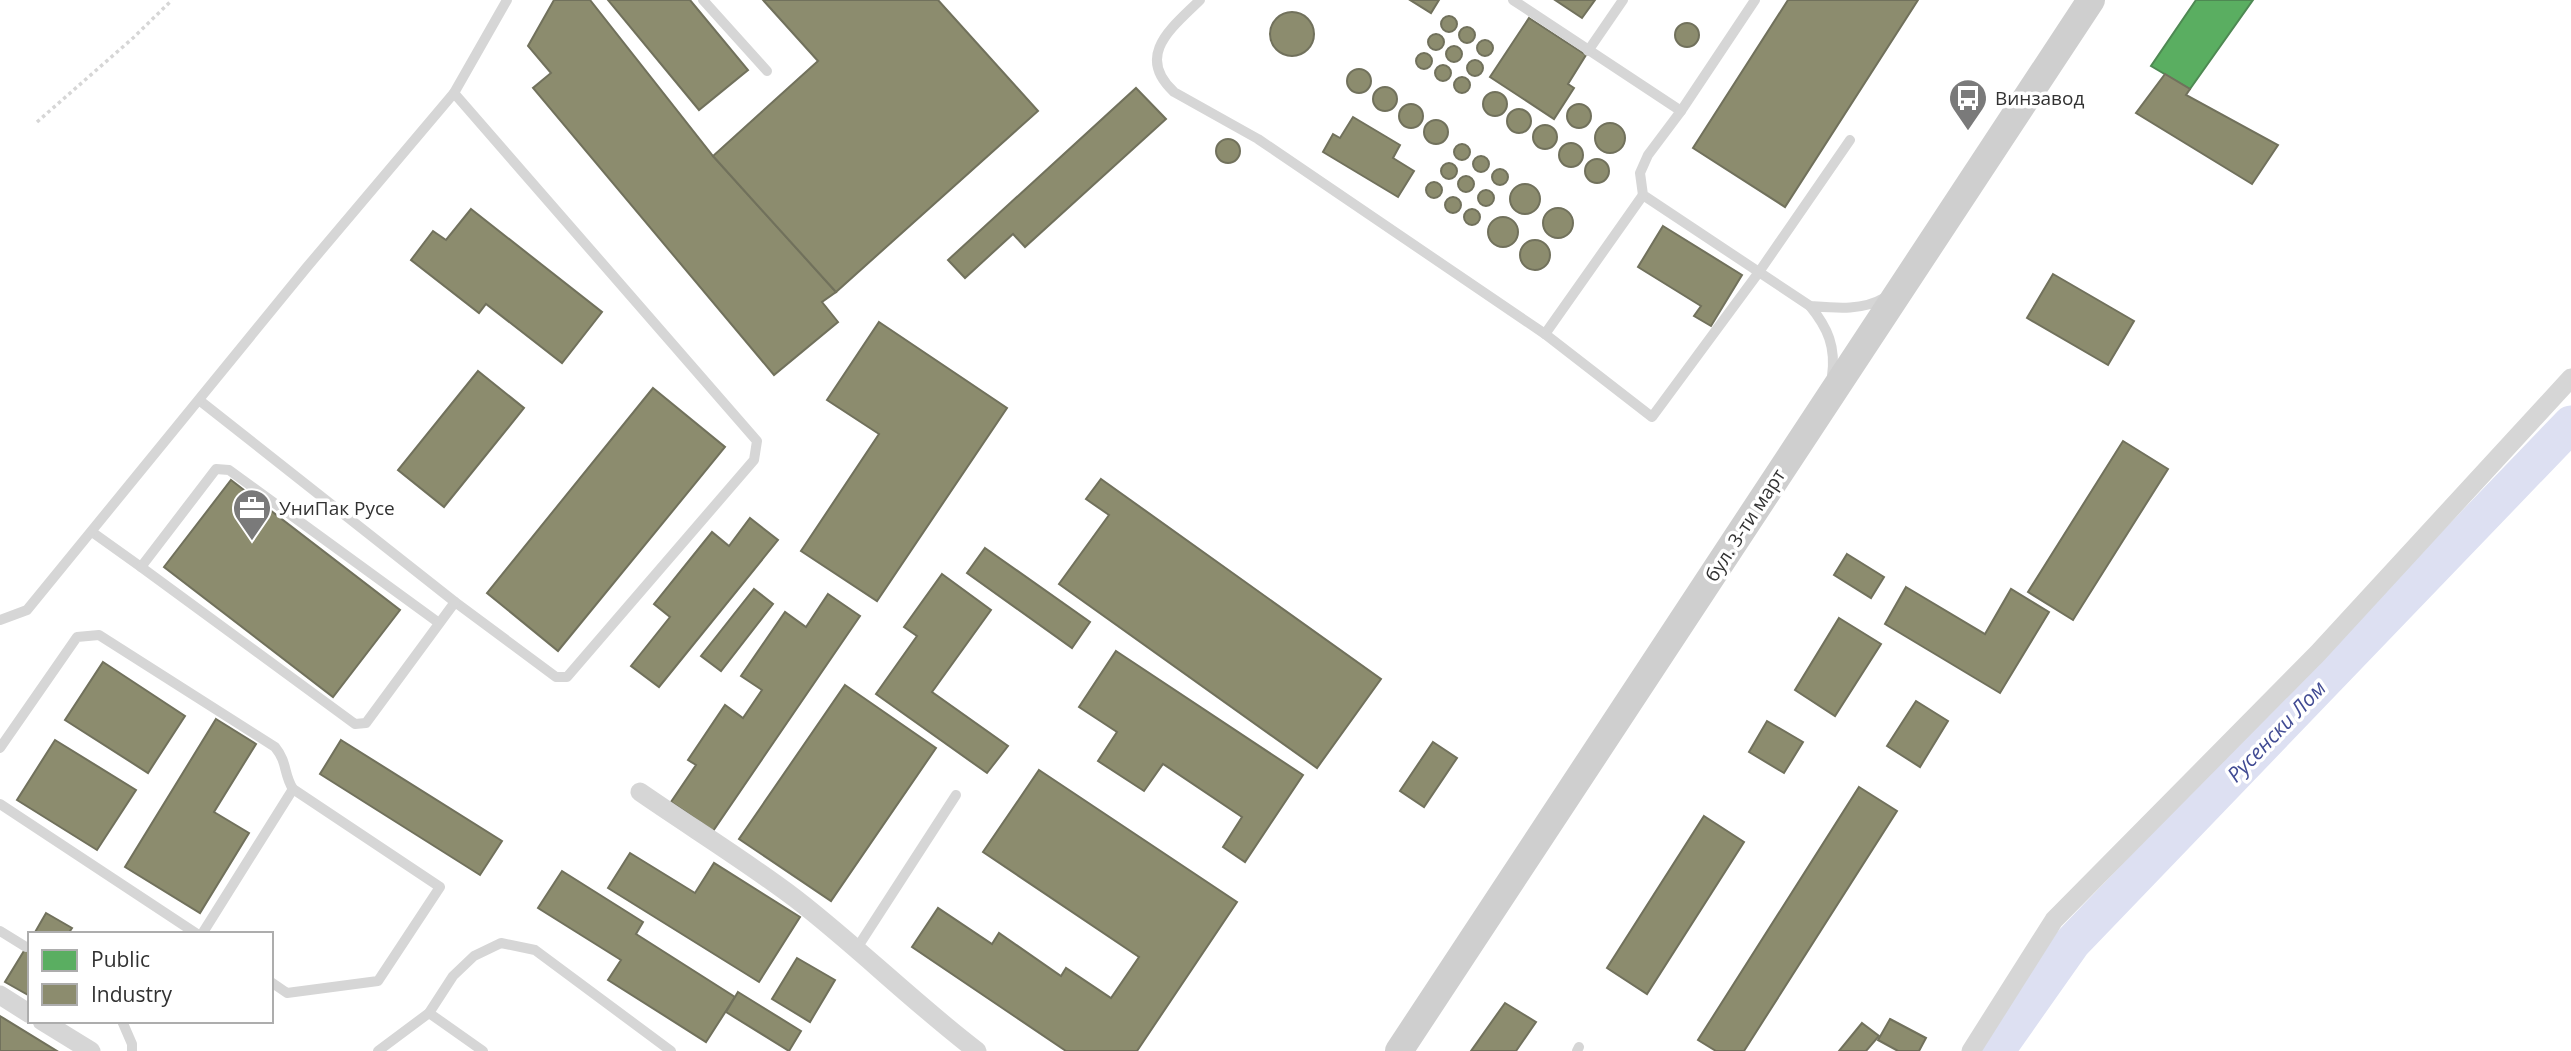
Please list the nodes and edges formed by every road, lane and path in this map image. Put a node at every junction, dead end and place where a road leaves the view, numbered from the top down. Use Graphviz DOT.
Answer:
graph roads {
  1 [pos="172,0"];
  2 [pos="507,0"];
  3 [pos="703,0"];
  4 [pos="1200,0"];
  5 [pos="1513,0"];
  6 [pos="1623,0"];
  7 [pos="1755,0"];
  8 [pos="2091,0"];
  9 [pos="1588,51"];
  10 [pos="767,71"];
  11 [pos="454,93"];
  12 [pos="1681,110"];
  13 [pos="37,122"];
  14 [pos="1850,140"];
  15 [pos="1643,195"];
  16 [pos="1759,272"];
  17 [pos="1900,290"];
  18 [pos="1810,306"];
  19 [pos="1545,334"];
  20 [pos="2571,378"];
  21 [pos="1828,399"];
  22 [pos="200,400"];
  23 [pos="92,533"];
  24 [pos="141,566"];
  25 [pos="455,602"];
  26 [pos="0,620"];
  27 [pos="439,623"];
  28 [pos="0,748"];
  29 [pos="293,789"];
  30 [pos="640,792"];
  31 [pos="956,795"];
  32 [pos="0,804"];
  33 [pos="0,931"];
  34 [pos="196,932"];
  35 [pos="200,932"];
  36 [pos="26,947"];
  37 [pos="857,948"];
  38 [pos="273,983"];
  39 [pos="0,995"];
  40 [pos="28,1013"];
  41 [pos="429,1013"];
  42 [pos="45,1023"];
  43 [pos="123,1023"];
  44 [pos="1403,1048"];
  45 [pos="91,1051"];
  46 [pos="132,1051"];
  47 [pos="378,1051"];
  48 [pos="483,1051"];
  49 [pos="671,1051"];
  50 [pos="977,1051"];
  51 [pos="1971,1051"];
  1 -- 13 [label="path"];
  2 -- 11 [label="lane"];
  3 -- 10 [label="lane"];
  4 -- 19 [label="lane"];
  5 -- 9 [label="lane"];
  6 -- 9 [label="lane"];
  7 -- 12 [label="lane"];
  8 -- 17 [label="main road, бул. 3-ти март"];
  9 -- 12 [label="lane"];
  11 -- 22 [label="lane"];
  11 -- 25 [label="lane"];
  12 -- 15 [label="lane"];
  14 -- 16 [label="lane"];
  15 -- 16 [label="lane"];
  15 -- 19 [label="lane"];
  16 -- 18 [label="lane"];
  16 -- 19 [label="lane"];
  17 -- 18 [label="lane"];
  17 -- 21 [label="main road, бул. 3-ти март"];
  18 -- 21 [label="lane"];
  20 -- 51 [label="street"];
  21 -- 44 [label="main road, бул. 3-ти март"];
  22 -- 23 [label="lane"];
  22 -- 25 [label="lane"];
  23 -- 24 [label="lane"];
  23 -- 26 [label="lane"];
  24 -- 27 [label="lane"];
  24 -- 27 [label="lane"];
  25 -- 27 [label="lane"];
  28 -- 29 [label="lane"];
  29 -- 35 [label="lane"];
  29 -- 38 [label="lane"];
  30 -- 37 [label="street"];
  31 -- 37 [label="lane"];
  32 -- 34 [label="lane"];
  33 -- 36 [label="lane"];
  37 -- 50 [label="street"];
  39 -- 40 [label="street"];
  41 -- 47 [label="lane"];
  41 -- 48 [label="lane"];
  41 -- 49 [label="lane"];
  42 -- 45 [label="street"];
  43 -- 46 [label="lane"];
}
